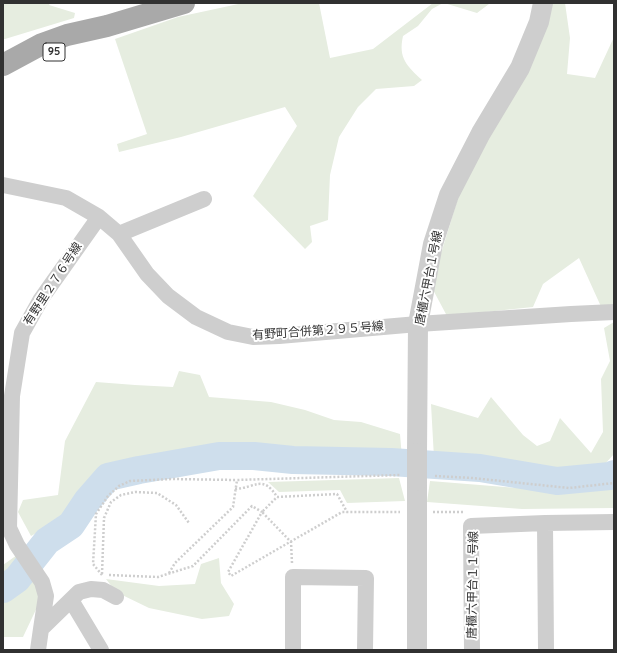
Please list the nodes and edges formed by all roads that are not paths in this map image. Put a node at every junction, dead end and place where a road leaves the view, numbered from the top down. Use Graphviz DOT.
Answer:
graph roads {
  1 [pos="184,3"];
  2 [pos="543,3"];
  3 [pos="106,26"];
  4 [pos="42,44"];
  5 [pos="3,48"];
  6 [pos="3,64"];
  7 [pos="3,78"];
  8 [pos="3,185"];
  9 [pos="204,199"];
  10 [pos="99,217"];
  11 [pos="119,234"];
  12 [pos="614,312"];
  13 [pos="418,324"];
  14 [pos="614,522"];
  15 [pos="545,523"];
  16 [pos="116,597"];
  17 [pos="71,600"];
  18 [pos="41,629"];
  19 [pos="38,650"];
  20 [pos="101,650"];
  21 [pos="293,650"];
  22 [pos="365,650"];
  23 [pos="417,650"];
  24 [pos="472,650"];
  25 [pos="546,650"];
  1 -- 3 [label="main road, 95"];
  2 -- 13 [label="street, 唐櫃六甲台１号線"];
  3 -- 4 [label="main road, 95"];
  3 -- 7 [label="main road, 95"];
  4 -- 5 [label="main road"];
  4 -- 6 [label="main road, 95"];
  8 -- 10 [label="street, 有野町合併第２９５号線"];
  9 -- 11 [label="street"];
  10 -- 11 [label="street, 有野町合併第２９５号線"];
  10 -- 18 [label="street, 有野里２７６号線"];
  11 -- 13 [label="street, 有野町合併第２９５号線"];
  12 -- 13 [label="street, 有野町合併第２９５号線"];
  13 -- 23 [label="street, 唐櫃六甲台１号線, bridge"];
  14 -- 15 [label="street"];
  15 -- 24 [label="street, 唐櫃六甲台１１号線"];
  15 -- 25 [label="street"];
  16 -- 17 [label="street"];
  17 -- 18 [label="street"];
  17 -- 20 [label="street"];
  18 -- 19 [label="street"];
  21 -- 22 [label="street"];
}
